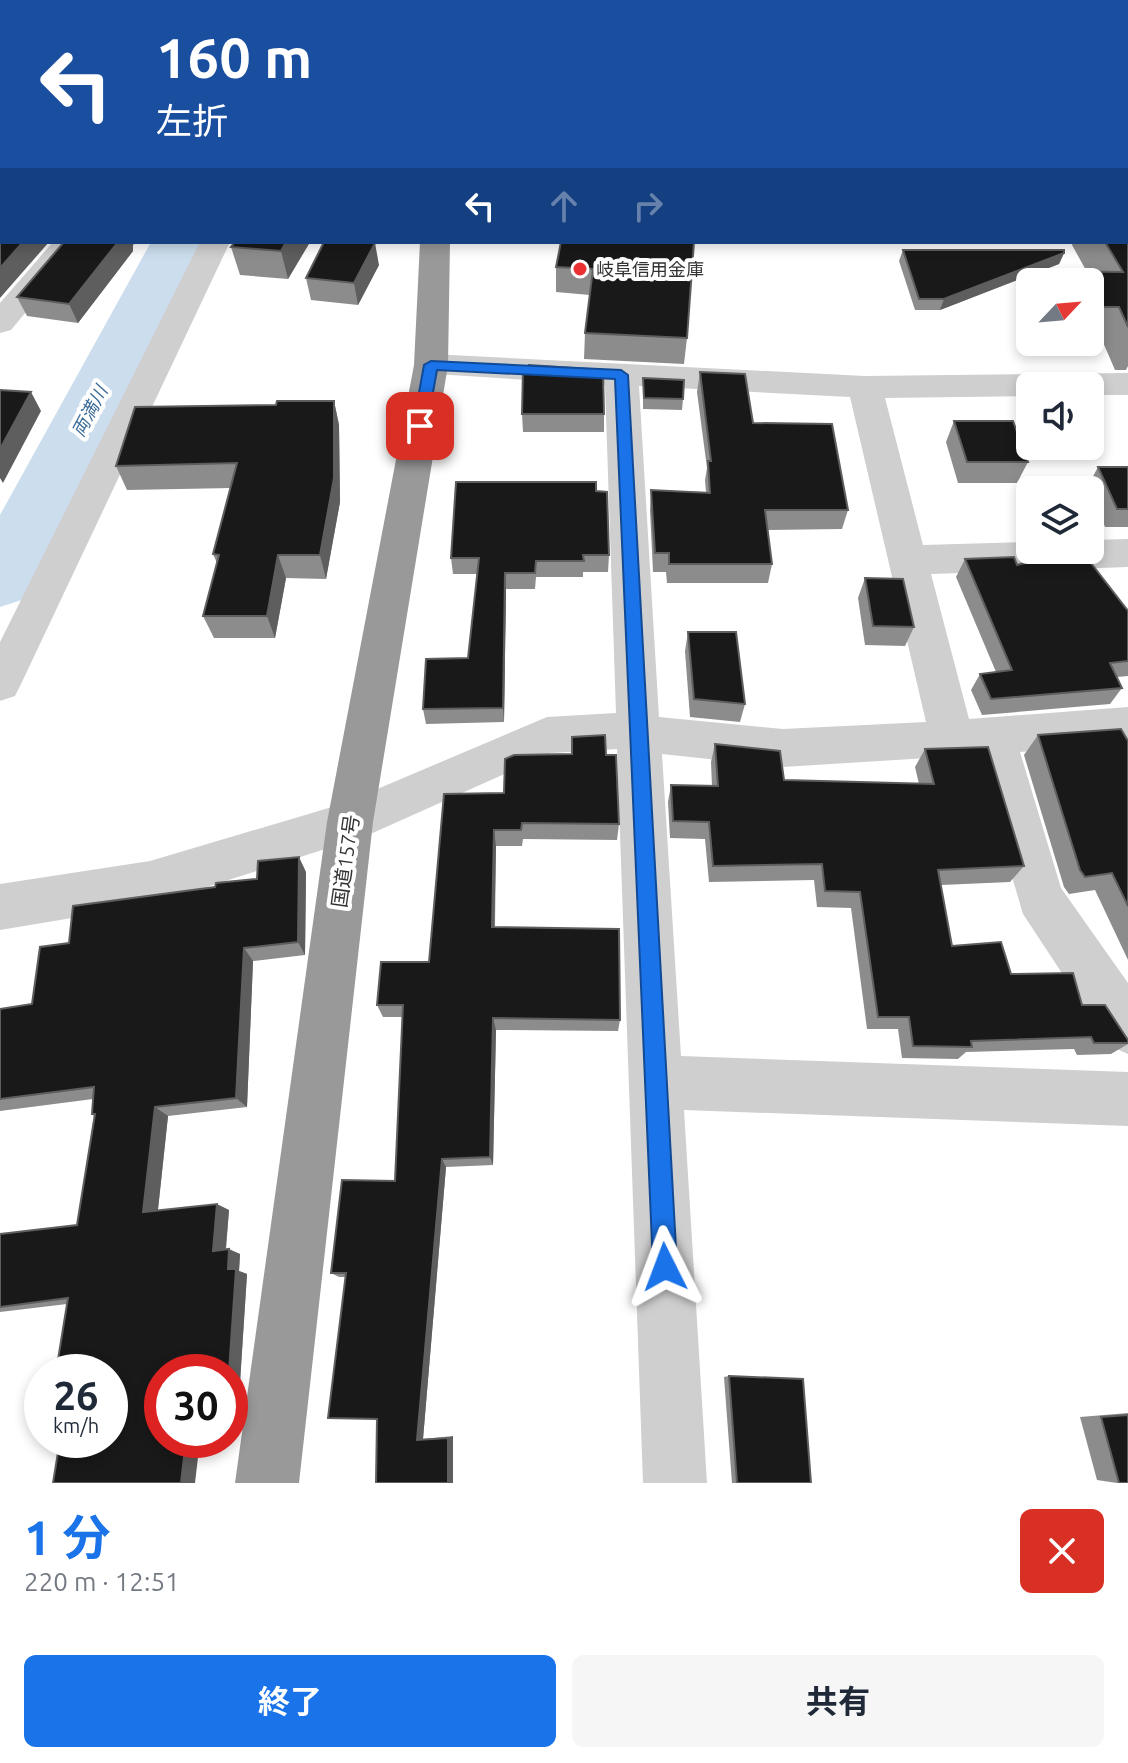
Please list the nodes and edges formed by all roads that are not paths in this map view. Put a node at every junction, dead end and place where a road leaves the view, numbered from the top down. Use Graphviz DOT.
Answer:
graph roads {
  1 [pos="67,244"];
  2 [pos="214,244"];
  3 [pos="435,244"];
  4 [pos="0,323"];
  5 [pos="431,365"];
  6 [pos="621,375"];
  7 [pos="1128,384"];
  8 [pos="865,387"];
  9 [pos="1128,553"];
  10 [pos="907,560"];
  11 [pos="0,684"];
  12 [pos="1128,725"];
  13 [pos="641,734"];
  14 [pos="972,738"];
  15 [pos="350,822"];
  16 [pos="0,907"];
  17 [pos="1128,1028"];
  18 [pos="656,1082"];
  19 [pos="1128,1099"];
  20 [pos="267,1483"];
  21 [pos="675,1483"];
  1 -- 4 [label="street"];
  2 -- 11 [label="street"];
  3 -- 5 [label="highway, 国道157号"];
  5 -- 6 [label="street"];
  5 -- 15 [label="highway, 国道157号"];
  6 -- 8 [label="street"];
  6 -- 13 [label="street"];
  7 -- 8 [label="street"];
  8 -- 10 [label="street"];
  9 -- 10 [label="street"];
  10 -- 14 [label="street"];
  12 -- 14 [label="street"];
  13 -- 14 [label="street"];
  13 -- 15 [label="street"];
  13 -- 18 [label="street"];
  14 -- 17 [label="street"];
  15 -- 16 [label="street"];
  15 -- 20 [label="highway, 国道157号"];
  18 -- 19 [label="street"];
  18 -- 21 [label="street"];
}
